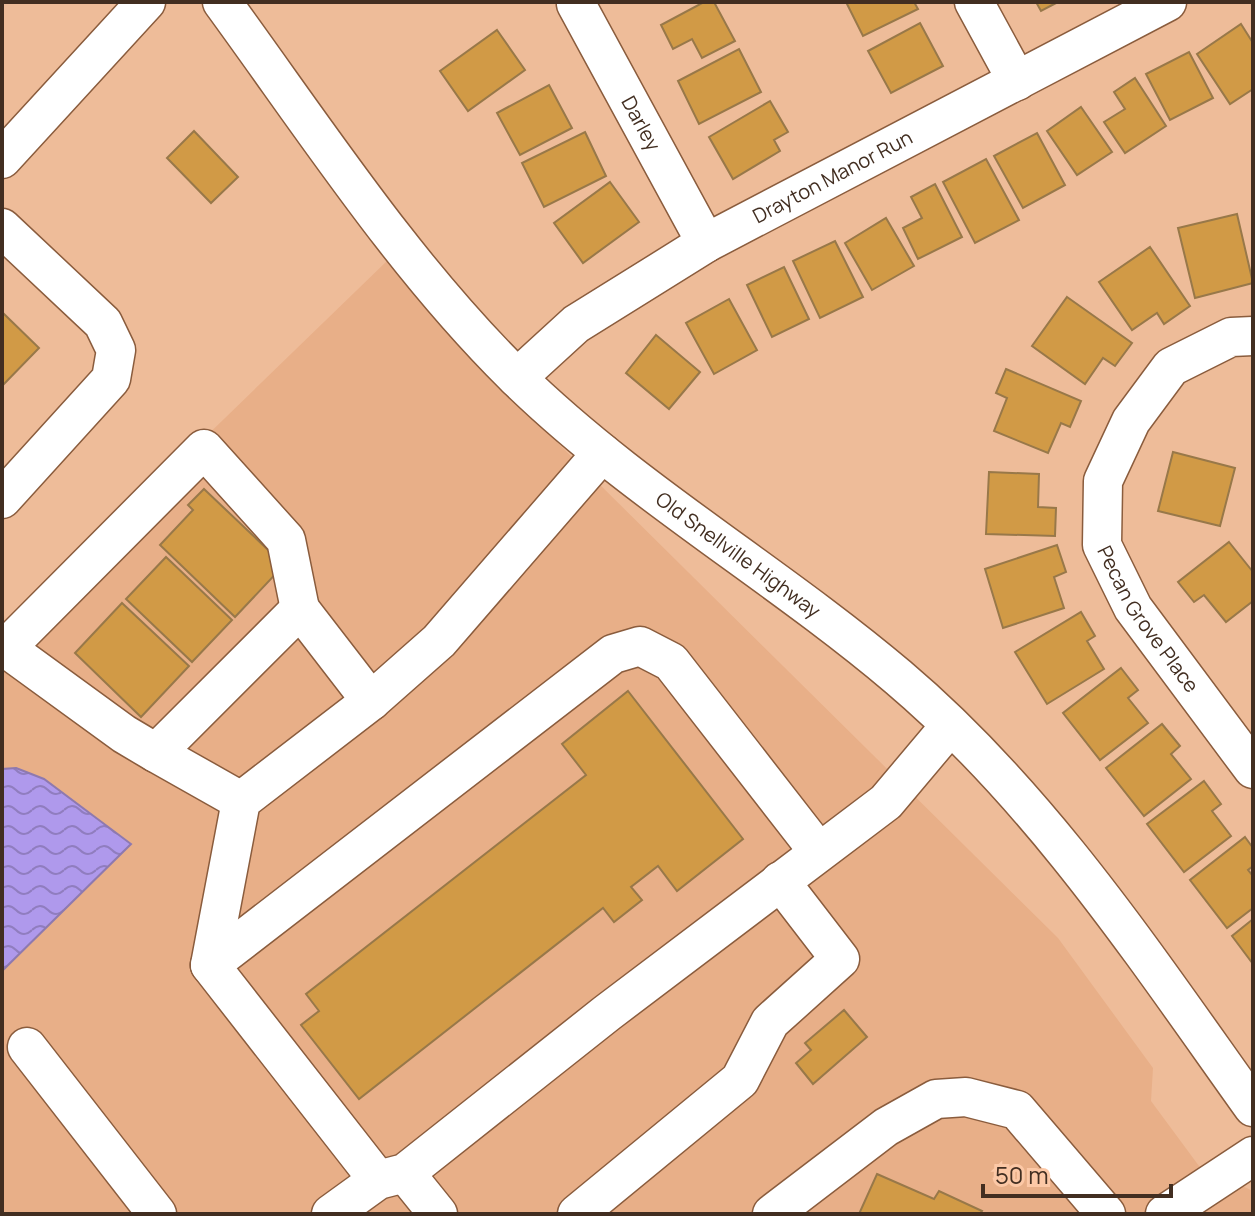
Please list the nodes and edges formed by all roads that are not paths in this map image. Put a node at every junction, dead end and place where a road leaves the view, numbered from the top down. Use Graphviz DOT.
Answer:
graph roads {
  1 [pos="146,2"];
  2 [pos="222,2"];
  3 [pos="974,2"];
  4 [pos="1167,2"];
  5 [pos="576,4"];
  6 [pos="1017,81"];
  7 [pos="2,159"];
  8 [pos="2,228"];
  9 [pos="706,243"];
  10 [pos="1253,336"];
  11 [pos="517,378"];
  12 [pos="602,453"];
  13 [pos="2,499"];
  14 [pos="300,609"];
  15 [pos="371,701"];
  16 [pos="950,726"];
  17 [pos="156,753"];
  18 [pos="1253,769"];
  19 [pos="241,801"];
  20 [pos="818,851"];
  21 [pos="780,881"];
  22 [pos="210,965"];
  23 [pos="27,1047"];
  24 [pos="1253,1107"];
  25 [pos="1253,1156"];
  26 [pos="392,1176"];
  27 [pos="157,1214"];
  28 [pos="331,1214"];
  29 [pos="438,1214"];
  30 [pos="577,1214"];
  31 [pos="772,1214"];
  32 [pos="1106,1214"];
  33 [pos="1165,1214"];
  1 -- 7 [label="street"];
  2 -- 11 [label="street, Old Snellville Highway"];
  3 -- 6 [label="street"];
  4 -- 6 [label="street, Drayton Manor Run"];
  5 -- 9 [label="street, Darley"];
  6 -- 9 [label="street, Drayton Manor Run"];
  8 -- 13 [label="street"];
  9 -- 11 [label="street, Drayton Manor Run"];
  10 -- 18 [label="street, Pecan Grove Place"];
  11 -- 12 [label="street, Old Snellville Highway"];
  12 -- 15 [label="street"];
  12 -- 16 [label="street, Old Snellville Highway"];
  14 -- 15 [label="street"];
  14 -- 17 [label="street"];
  14 -- 17 [label="street"];
  15 -- 19 [label="street"];
  16 -- 20 [label="street"];
  16 -- 24 [label="street, Old Snellville Highway"];
  17 -- 19 [label="street"];
  19 -- 22 [label="street"];
  20 -- 21 [label="street"];
  20 -- 22 [label="street"];
  21 -- 26 [label="street"];
  21 -- 30 [label="street"];
  22 -- 26 [label="street"];
  23 -- 27 [label="street"];
  25 -- 33 [label="street"];
  26 -- 28 [label="street"];
  26 -- 29 [label="street"];
  31 -- 32 [label="street"];
}
